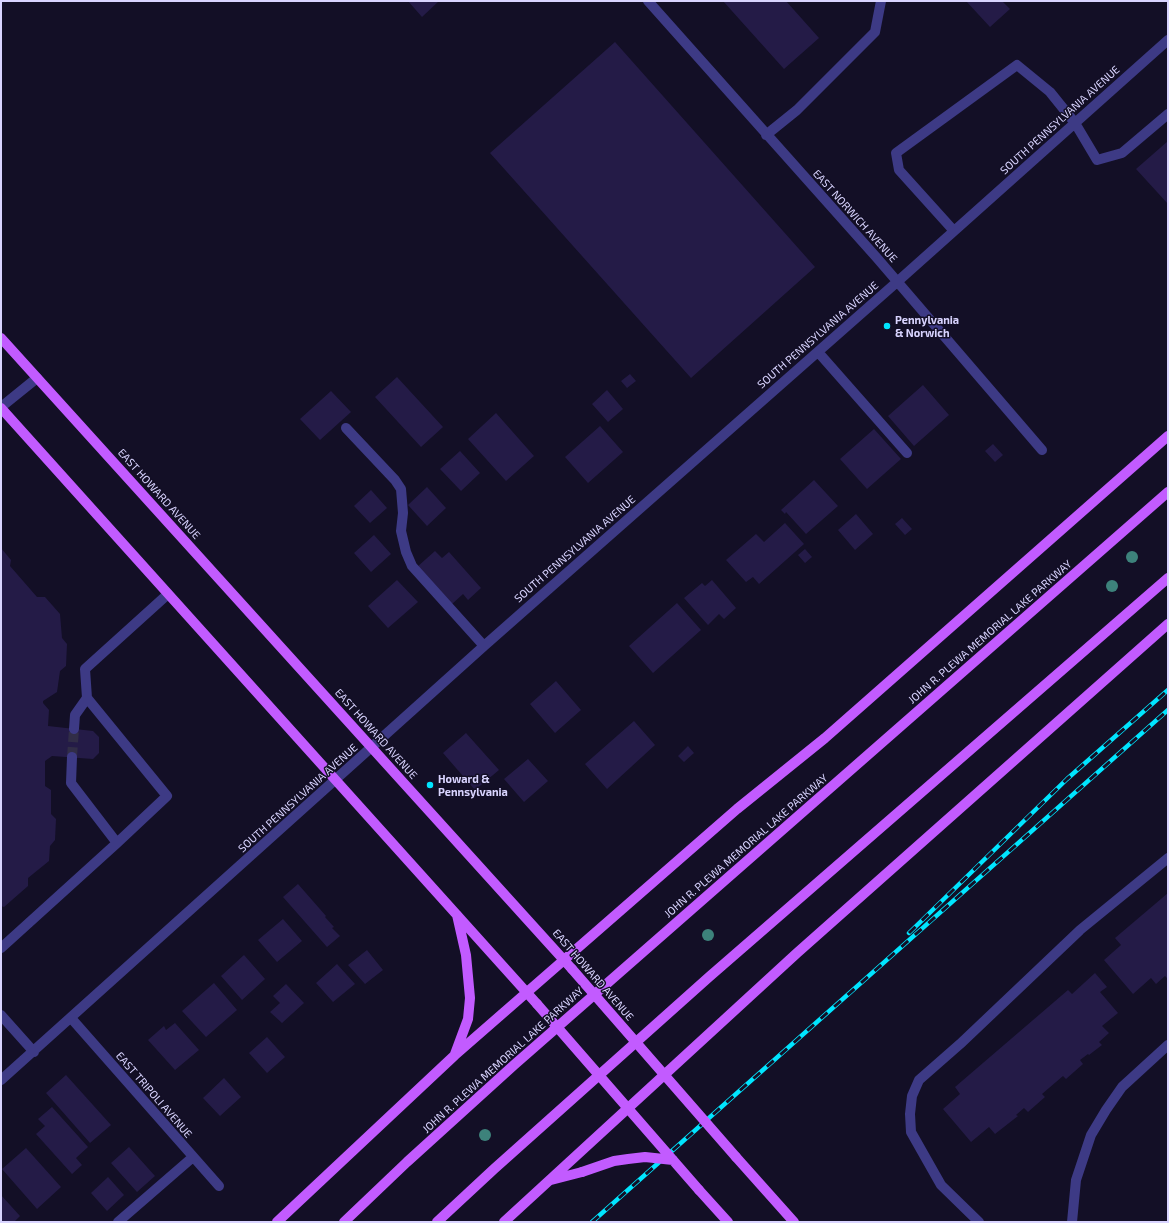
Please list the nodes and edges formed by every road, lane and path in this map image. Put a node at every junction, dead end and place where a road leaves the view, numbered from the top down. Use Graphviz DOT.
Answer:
graph roads {
  1 [pos="648,1"];
  2 [pos="881,1"];
  3 [pos="1168,40"];
  4 [pos="1168,114"];
  5 [pos="1075,123"];
  6 [pos="766,134"];
  7 [pos="954,231"];
  8 [pos="897,282"];
  9 [pos="1,338"];
  10 [pos="818,352"];
  11 [pos="37,378"];
  12 [pos="1,408"];
  13 [pos="346,428"];
  14 [pos="1168,436"];
  15 [pos="1042,450"];
  16 [pos="907,453"];
  17 [pos="1168,492"];
  18 [pos="1168,578"];
  19 [pos="168,594"];
  20 [pos="1168,624"];
  21 [pos="484,646"];
  22 [pos="87,698"];
  23 [pos="74,729"];
  24 [pos="372,748"];
  25 [pos="72,757"];
  26 [pos="336,780"];
  27 [pos="117,843"];
  28 [pos="1168,858"];
  29 [pos="456,913"];
  30 [pos="1,948"];
  31 [pos="564,960"];
  32 [pos="527,992"];
  33 [pos="1,1015"];
  34 [pos="71,1018"];
  35 [pos="1168,1045"];
  36 [pos="34,1052"];
  37 [pos="455,1055"];
  38 [pos="665,1075"];
  39 [pos="1,1080"];
  40 [pos="628,1108"];
  41 [pos="193,1157"];
  42 [pos="673,1160"];
  43 [pos="550,1181"];
  44 [pos="218,1186"];
  45 [pos="118,1222"];
  46 [pos="277,1222"];
  47 [pos="344,1222"];
  48 [pos="437,1222"];
  49 [pos="504,1222"];
  50 [pos="728,1222"];
  51 [pos="794,1222"];
  52 [pos="979,1222"];
  53 [pos="1072,1222"];
  1 -- 6 [label="street, EAST NORWICH AVENUE"];
  2 -- 6 [label="street"];
  3 -- 5 [label="street, SOUTH PENNSYLVANIA AVENUE"];
  4 -- 5 [label="street"];
  5 -- 7 [label="street, SOUTH PENNSYLVANIA AVENUE"];
  5 -- 7 [label="street"];
  6 -- 8 [label="street, EAST NORWICH AVENUE"];
  7 -- 8 [label="street, SOUTH PENNSYLVANIA AVENUE"];
  8 -- 10 [label="street, SOUTH PENNSYLVANIA AVENUE"];
  8 -- 15 [label="street, EAST NORWICH AVENUE"];
  9 -- 11 [label="main road, EAST HOWARD AVENUE"];
  10 -- 16 [label="street"];
  10 -- 21 [label="street, SOUTH PENNSYLVANIA AVENUE"];
  11 -- 12 [label="street"];
  11 -- 24 [label="main road, EAST HOWARD AVENUE"];
  12 -- 19 [label="main road"];
  13 -- 21 [label="street"];
  14 -- 31 [label="main road"];
  17 -- 47 [label="main road, JOHN R. PLEWA MEMORIAL LAKE PARKWAY"];
  18 -- 48 [label="main road"];
  19 -- 22 [label="street"];
  19 -- 26 [label="main road"];
  20 -- 38 [label="main road"];
  21 -- 24 [label="street, SOUTH PENNSYLVANIA AVENUE"];
  22 -- 23 [label="street"];
  22 -- 27 [label="street"];
  24 -- 26 [label="street, SOUTH PENNSYLVANIA AVENUE"];
  24 -- 31 [label="main road, EAST HOWARD AVENUE"];
  25 -- 27 [label="street"];
  26 -- 29 [label="main road"];
  26 -- 34 [label="street, SOUTH PENNSYLVANIA AVENUE"];
  27 -- 30 [label="street"];
  28 -- 52 [label="street"];
  29 -- 32 [label="main road"];
  29 -- 37 [label="main road"];
  31 -- 32 [label="main road"];
  31 -- 38 [label="main road, EAST HOWARD AVENUE, bridge"];
  32 -- 37 [label="main road"];
  32 -- 40 [label="main road, bridge"];
  33 -- 36 [label="street"];
  34 -- 36 [label="street, SOUTH PENNSYLVANIA AVENUE"];
  34 -- 41 [label="street, EAST TRIPOLI AVENUE"];
  35 -- 53 [label="street"];
  36 -- 39 [label="street, SOUTH PENNSYLVANIA AVENUE"];
  37 -- 46 [label="main road"];
  38 -- 40 [label="main road"];
  38 -- 51 [label="main road, EAST HOWARD AVENUE, bridge"];
  40 -- 42 [label="main road, bridge"];
  40 -- 43 [label="main road"];
  41 -- 44 [label="street, EAST TRIPOLI AVENUE"];
  41 -- 45 [label="street"];
  42 -- 43 [label="main road, bridge"];
  42 -- 50 [label="main road, bridge"];
  43 -- 49 [label="main road"];
}
